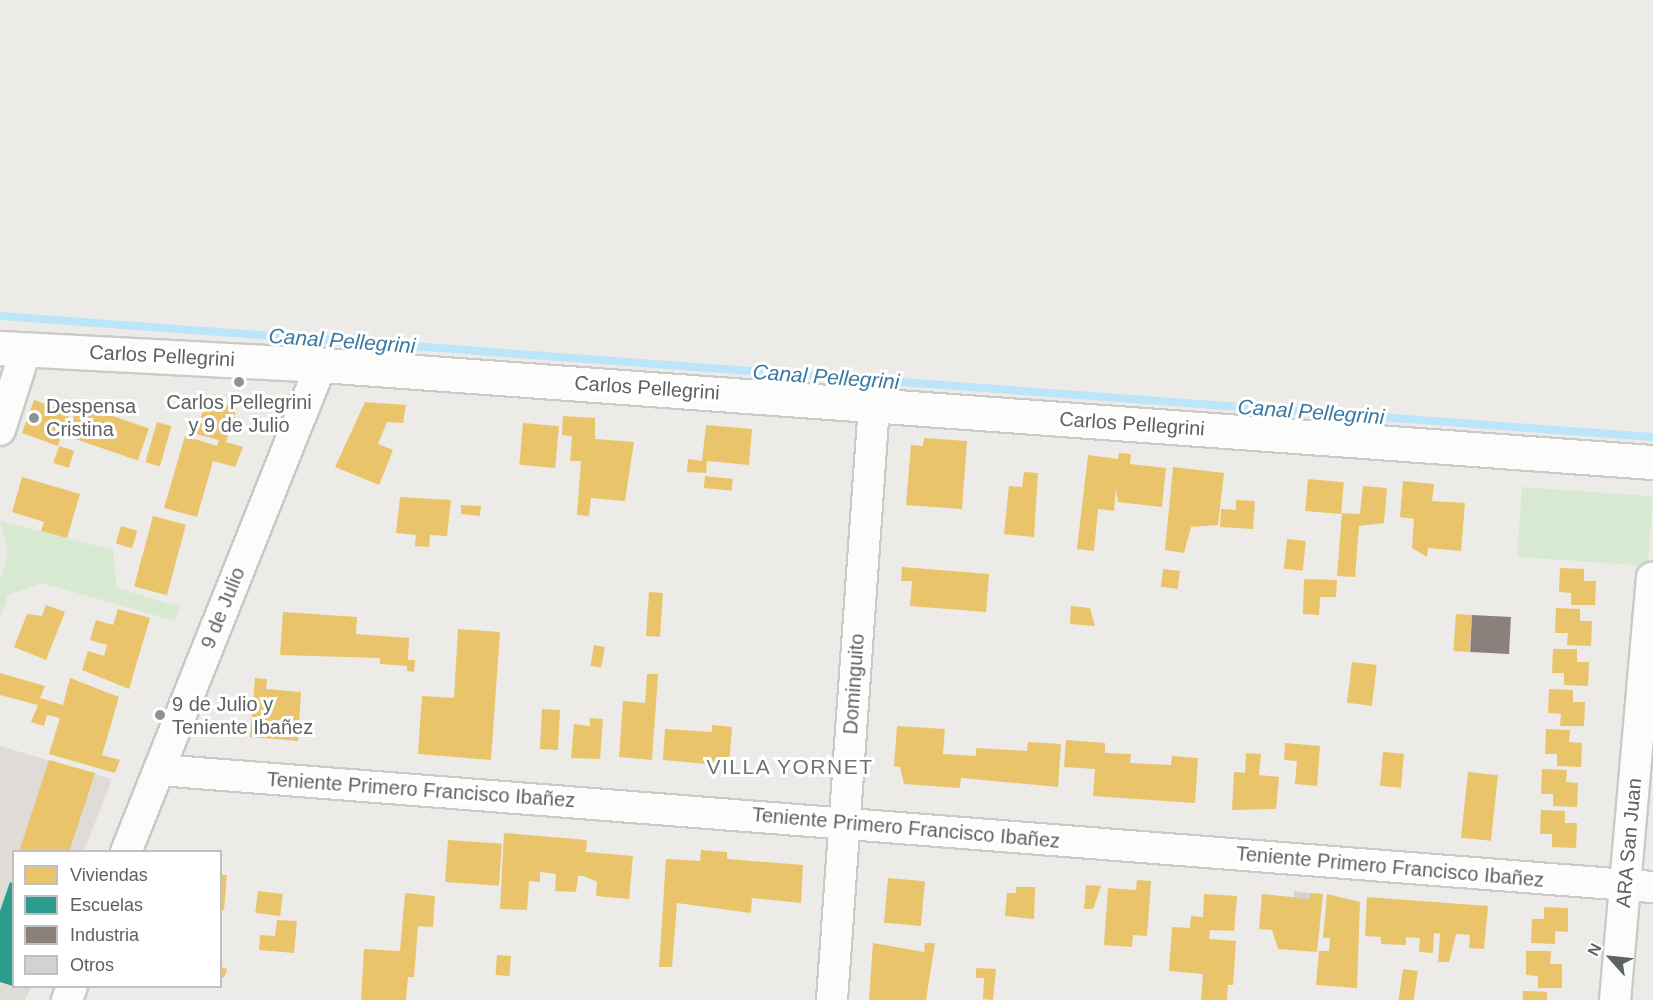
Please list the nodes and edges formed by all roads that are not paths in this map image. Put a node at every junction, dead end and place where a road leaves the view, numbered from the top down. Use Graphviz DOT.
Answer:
graph roads {
  1 [pos="13,348"];
  2 [pos="321,364"];
  3 [pos="874,405"];
  4 [pos="0,430"];
  5 [pos="1653,462"];
  6 [pos="1652,578"];
  7 [pos="159,770"];
  8 [pos="844,822"];
  9 [pos="127,850"];
  10 [pos="1639,886"];
  11 [pos="832,1000"];
  12 [pos="1615,1000"];
  1 -- 2 [label="main road, Carlos Pellegrini"];
  1 -- 4 [label="street"];
  2 -- 3 [label="main road, Carlos Pellegrini"];
  2 -- 7 [label="street, 9 de Julio"];
  3 -- 5 [label="main road, Carlos Pellegrini"];
  3 -- 8 [label="street, Dominguito"];
  6 -- 10 [label="street, ARA San Juan"];
  7 -- 8 [label="street, Teniente Primero Francisco Ibañez"];
  7 -- 9 [label="street, 9 de Julio"];
  8 -- 10 [label="street, Teniente Primero Francisco Ibañez"];
  8 -- 11 [label="street, Dominguito"];
  10 -- 12 [label="street, ARA San Juan"];
}
